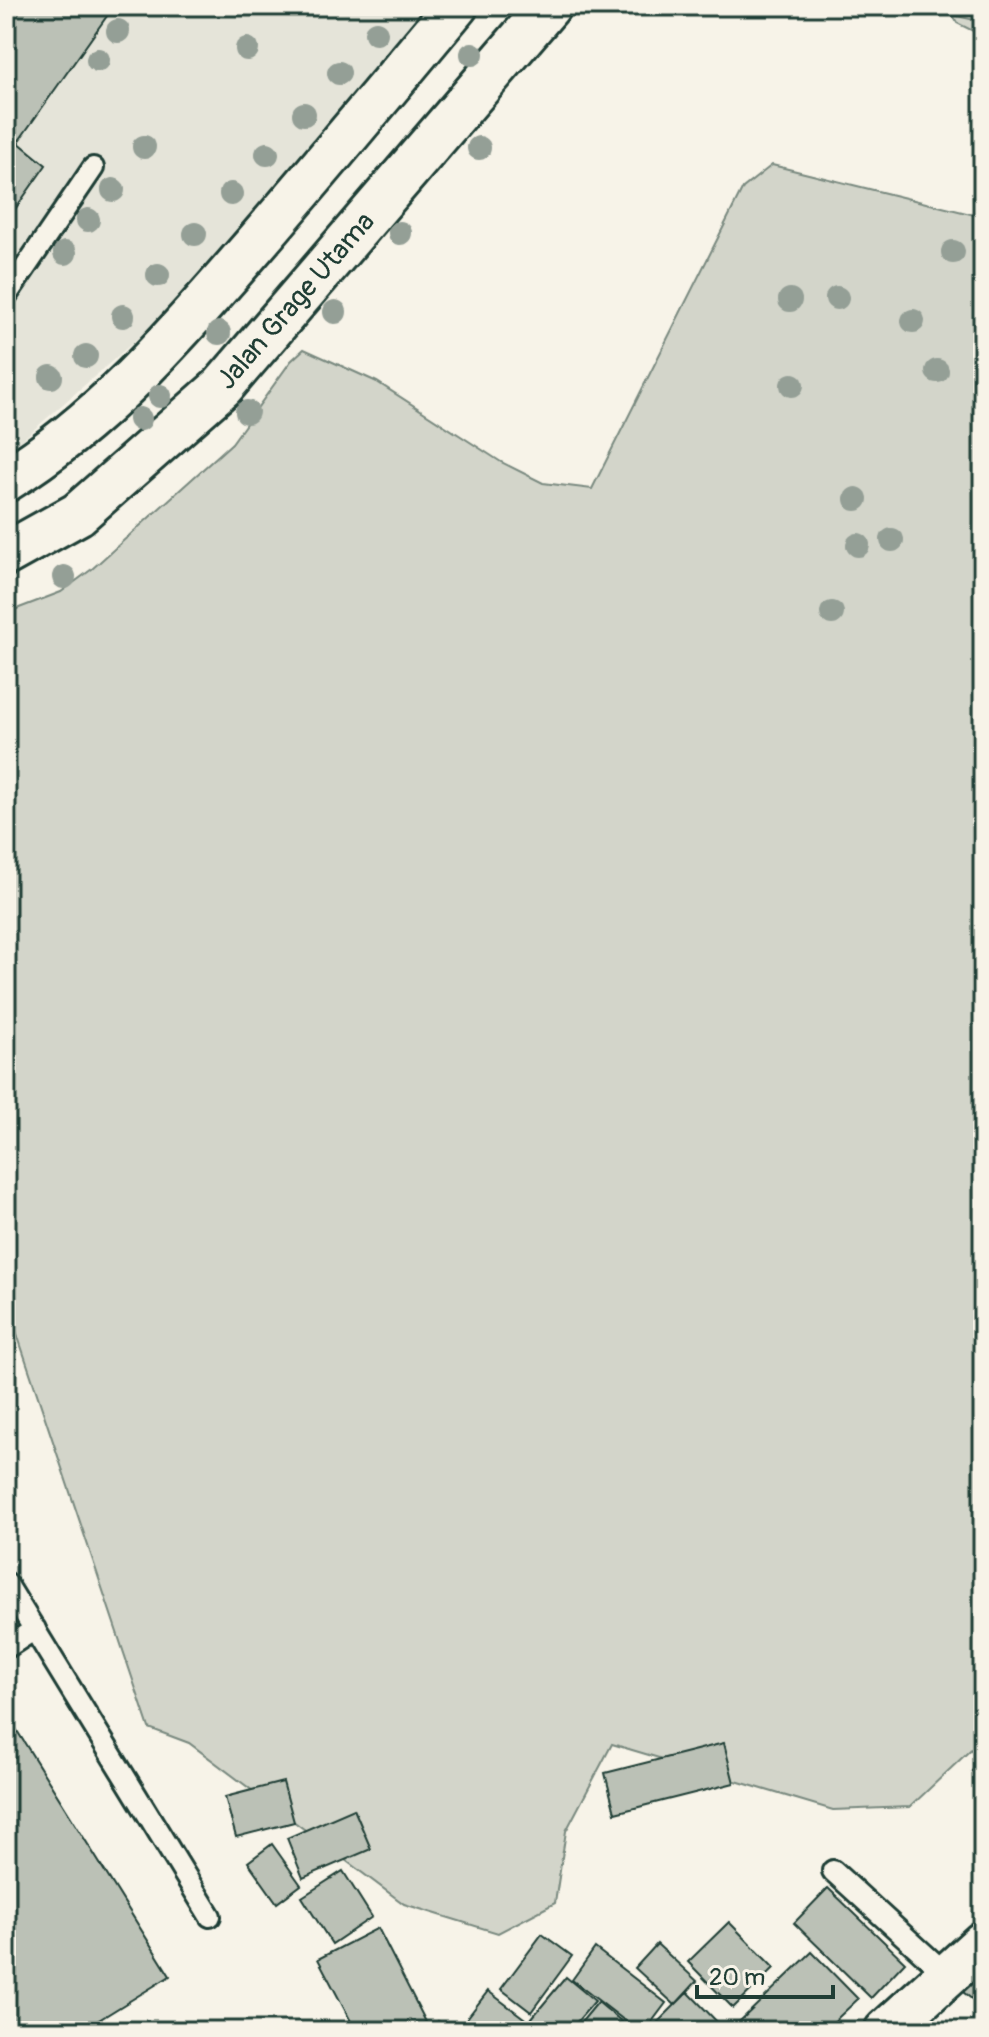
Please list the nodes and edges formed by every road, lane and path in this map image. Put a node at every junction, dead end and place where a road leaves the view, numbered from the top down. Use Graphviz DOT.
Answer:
graph roads {
  1 [pos="456,6"];
  2 [pos="549,6"];
  3 [pos="93,168"];
  4 [pos="6,296"];
  5 [pos="6,480"];
  6 [pos="6,554"];
  7 [pos="6,1583"];
  8 [pos="35,1629"];
  9 [pos="6,1648"];
  10 [pos="833,1871"];
  11 [pos="210,1916"];
  12 [pos="983,1943"];
  13 [pos="947,1975"];
  14 [pos="886,2031"];
  1 -- 5 [label="street"];
  2 -- 6 [label="street, Jalan Grage Utama"];
  3 -- 4 [label="lane"];
  7 -- 8 [label="lane"];
  8 -- 9 [label="lane"];
  8 -- 11 [label="lane"];
  10 -- 13 [label="lane"];
  12 -- 13 [label="street"];
  13 -- 14 [label="street"];
}
